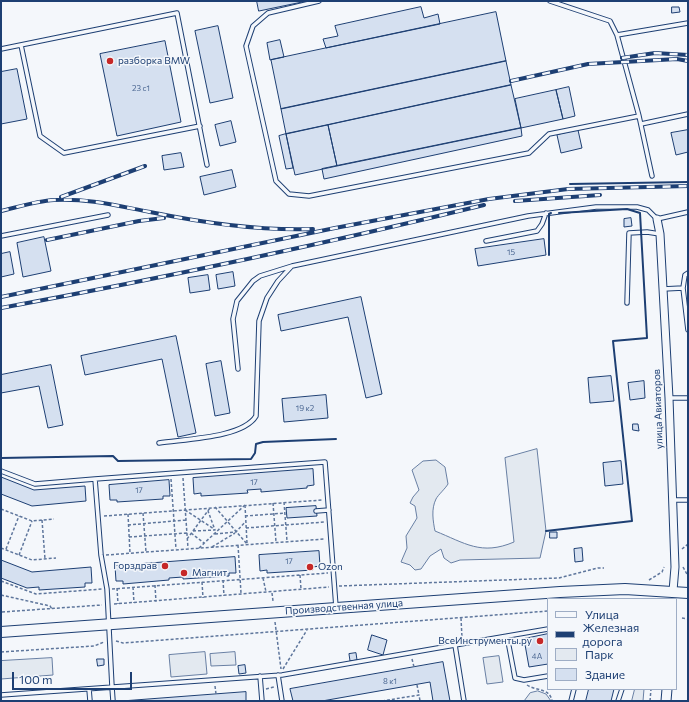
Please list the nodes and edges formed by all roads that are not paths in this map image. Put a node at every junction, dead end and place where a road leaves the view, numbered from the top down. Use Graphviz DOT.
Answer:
graph roads {
  1 [pos="319,1"];
  2 [pos="550,1"];
  3 [pos="688,23"];
  4 [pos="617,36"];
  5 [pos="21,45"];
  6 [pos="1,49"];
  7 [pos="688,114"];
  8 [pos="639,116"];
  9 [pos="641,124"];
  10 [pos="200,126"];
  11 [pos="208,165"];
  12 [pos="652,176"];
  13 [pos="688,212"];
  14 [pos="546,213"];
  15 [pos="108,215"];
  16 [pos="657,219"];
  17 [pos="660,234"];
  18 [pos="1,236"];
  19 [pos="486,241"];
  20 [pos="292,266"];
  21 [pos="688,273"];
  22 [pos="683,288"];
  23 [pos="663,289"];
  24 [pos="627,303"];
  25 [pos="688,330"];
  26 [pos="238,368"];
  27 [pos="669,398"];
  28 [pos="688,398"];
  29 [pos="159,443"];
  30 [pos="1,471"];
  31 [pos="95,479"];
  32 [pos="672,500"];
  33 [pos="688,500"];
  34 [pos="329,510"];
  35 [pos="316,511"];
  36 [pos="688,592"];
  37 [pos="673,595"];
  38 [pos="336,607"];
  39 [pos="107,624"];
  40 [pos="547,629"];
  41 [pos="1,632"];
  42 [pos="507,636"];
  43 [pos="455,645"];
  44 [pos="278,675"];
  45 [pos="260,676"];
  46 [pos="547,676"];
  47 [pos="112,687"];
  48 [pos="89,689"];
  49 [pos="574,690"];
  50 [pos="622,690"];
  51 [pos="667,690"];
  52 [pos="1,695"];
  53 [pos="90,701"];
  54 [pos="113,701"];
  55 [pos="262,701"];
  56 [pos="282,701"];
  57 [pos="464,701"];
  58 [pos="571,701"];
  59 [pos="618,701"];
  60 [pos="666,701"];
  1 -- 8 [label="lane"];
  2 -- 4 [label="lane"];
  3 -- 4 [label="lane"];
  4 -- 8 [label="lane"];
  5 -- 6 [label="lane"];
  5 -- 10 [label="lane"];
  5 -- 10 [label="lane"];
  7 -- 9 [label="lane"];
  8 -- 9 [label="lane"];
  9 -- 12 [label="lane"];
  10 -- 11 [label="lane"];
  13 -- 16 [label="lane"];
  14 -- 16 [label="lane"];
  14 -- 19 [label="lane"];
  14 -- 20 [label="lane"];
  15 -- 18 [label="lane"];
  16 -- 17 [label="street, улица Авиаторов"];
  17 -- 23 [label="street, улица Авиаторов"];
  17 -- 24 [label="lane"];
  20 -- 26 [label="lane"];
  20 -- 29 [label="lane"];
  21 -- 22 [label="lane"];
  22 -- 23 [label="lane"];
  22 -- 25 [label="lane"];
  23 -- 27 [label="street, улица Авиаторов"];
  27 -- 28 [label="lane"];
  27 -- 32 [label="street, улица Авиаторов"];
  30 -- 31 [label="lane"];
  31 -- 34 [label="lane"];
  31 -- 39 [label="lane"];
  32 -- 33 [label="lane"];
  32 -- 37 [label="street, улица Авиаторов"];
  34 -- 35 [label="lane"];
  34 -- 38 [label="lane"];
  36 -- 37 [label="main road, Производственная улица"];
  37 -- 38 [label="main road, Производственная улица"];
  38 -- 39 [label="main road, Производственная улица"];
  39 -- 41 [label="main road, Производственная улица"];
  39 -- 47 [label="lane"];
  40 -- 42 [label="lane"];
  42 -- 43 [label="lane"];
  42 -- 46 [label="lane"];
  43 -- 44 [label="lane"];
  43 -- 57 [label="lane"];
  44 -- 45 [label="lane"];
  44 -- 56 [label="lane"];
  45 -- 47 [label="lane"];
  45 -- 55 [label="lane"];
  47 -- 48 [label="lane"];
  47 -- 54 [label="lane"];
  48 -- 52 [label="lane"];
  48 -- 53 [label="lane"];
  49 -- 58 [label="lane"];
  50 -- 59 [label="lane"];
  51 -- 60 [label="street"];
}
